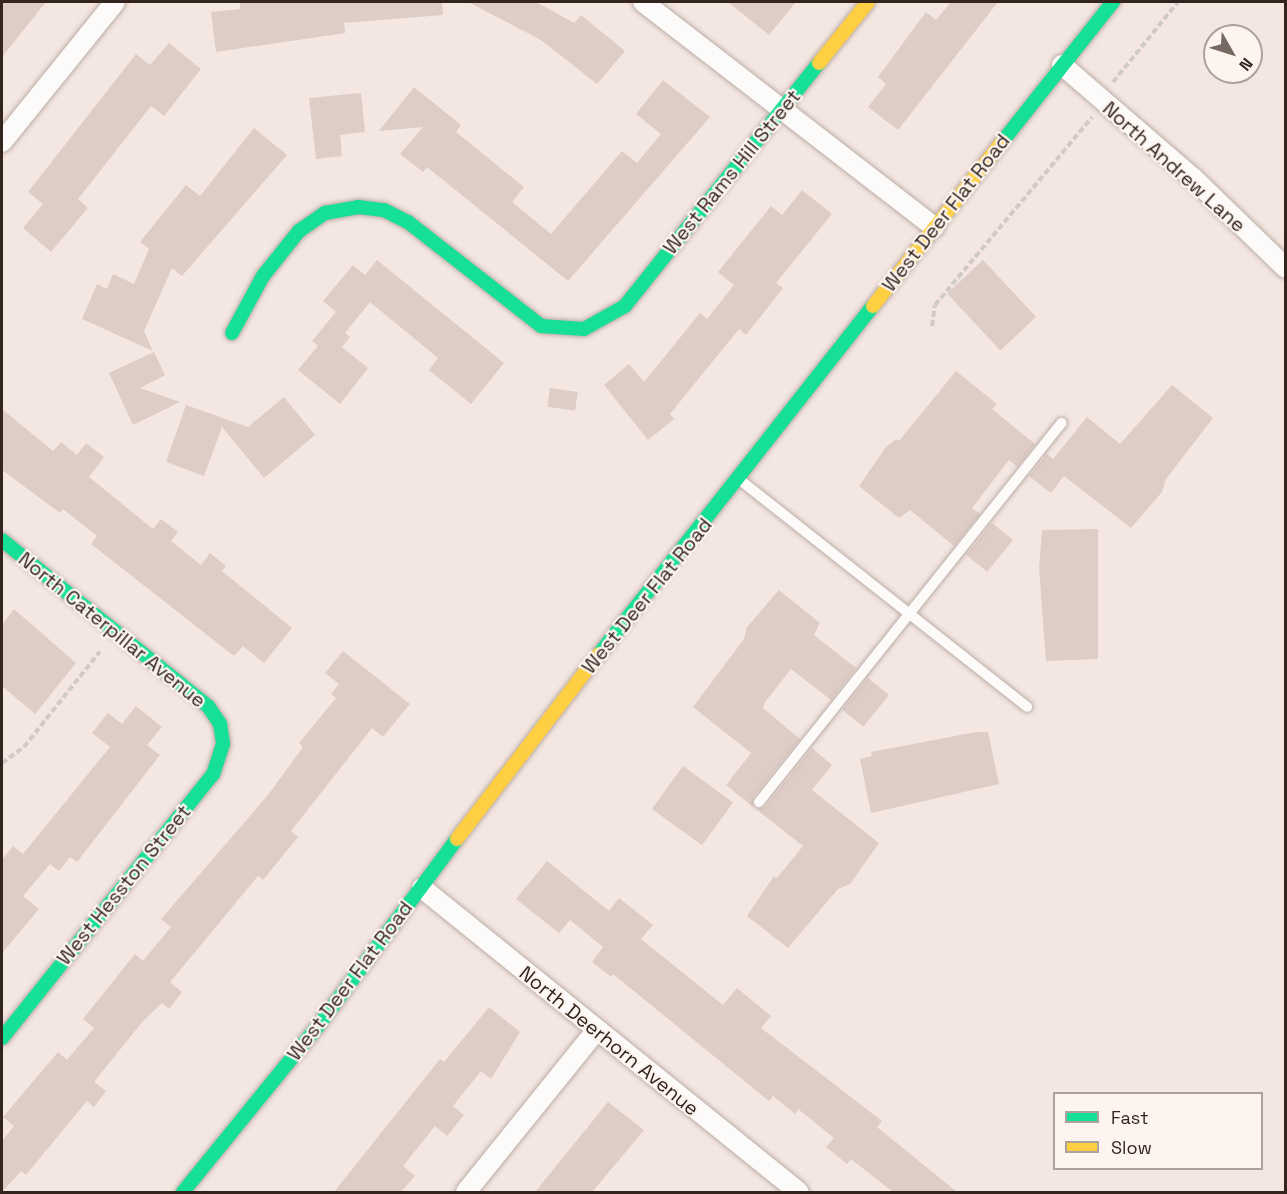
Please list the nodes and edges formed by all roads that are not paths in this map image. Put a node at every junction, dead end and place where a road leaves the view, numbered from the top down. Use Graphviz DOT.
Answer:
graph roads {
  1 [pos="115,2"];
  2 [pos="643,2"];
  3 [pos="868,2"];
  4 [pos="1113,2"];
  5 [pos="1062,65"];
  6 [pos="781,112"];
  7 [pos="2,142"];
  8 [pos="934,227"];
  9 [pos="1286,268"];
  10 [pos="232,333"];
  11 [pos="1062,423"];
  12 [pos="740,480"];
  13 [pos="2,540"];
  14 [pos="908,614"];
  15 [pos="1027,707"];
  16 [pos="220,724"];
  17 [pos="759,802"];
  18 [pos="422,888"];
  19 [pos="596,1030"];
  20 [pos="2,1038"];
  21 [pos="183,1192"];
  22 [pos="466,1192"];
  23 [pos="799,1192"];
  1 -- 7 [label="street"];
  2 -- 6 [label="street"];
  3 -- 6 [label="street, West Rams Hill Street"];
  4 -- 5 [label="street, West Deer Flat Road"];
  5 -- 8 [label="street, West Deer Flat Road"];
  5 -- 9 [label="street, North Andrew Lane"];
  6 -- 8 [label="street"];
  6 -- 10 [label="street, West Rams Hill Street"];
  8 -- 12 [label="street, West Deer Flat Road"];
  11 -- 14 [label="lane"];
  12 -- 14 [label="lane"];
  12 -- 18 [label="street, West Deer Flat Road"];
  13 -- 16 [label="street, North Caterpillar Avenue"];
  14 -- 15 [label="lane"];
  14 -- 17 [label="lane"];
  16 -- 20 [label="street, West Hesston Street"];
  18 -- 19 [label="street, North Deerhorn Avenue"];
  18 -- 21 [label="street, West Deer Flat Road"];
  19 -- 22 [label="street"];
  19 -- 23 [label="street, North Deerhorn Avenue"];
}
